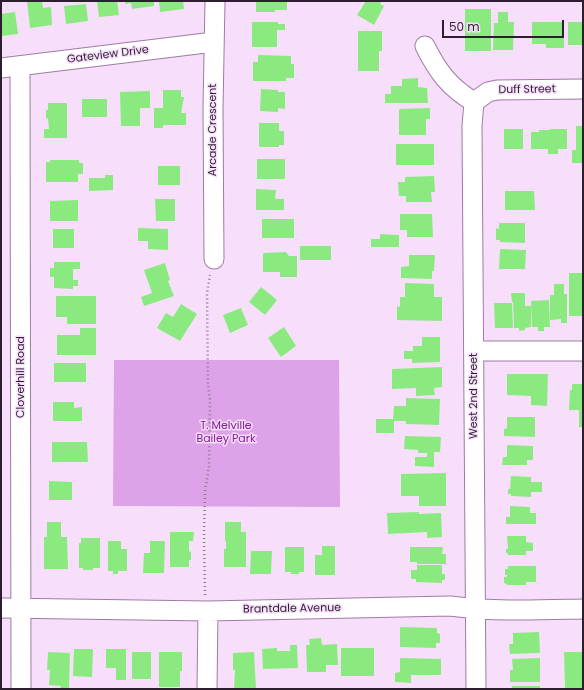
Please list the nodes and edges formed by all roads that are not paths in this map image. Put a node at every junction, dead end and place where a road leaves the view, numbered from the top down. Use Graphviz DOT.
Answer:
graph roads {
  1 [pos="215,1"];
  2 [pos="214,42"];
  3 [pos="425,46"];
  4 [pos="20,66"];
  5 [pos="1,68"];
  6 [pos="583,89"];
  7 [pos="474,102"];
  8 [pos="214,259"];
  9 [pos="474,351"];
  10 [pos="583,351"];
  11 [pos="1,608"];
  12 [pos="21,609"];
  13 [pos="475,609"];
  14 [pos="583,609"];
  15 [pos="208,611"];
  16 [pos="21,689"];
  17 [pos="207,689"];
  18 [pos="476,689"];
  1 -- 2 [label="street, Arcade Crescent"];
  2 -- 4 [label="street, Gateview Drive"];
  2 -- 8 [label="street, Arcade Crescent"];
  3 -- 7 [label="street"];
  4 -- 5 [label="street, Gateview Drive"];
  4 -- 12 [label="street, Cloverhill Road"];
  6 -- 7 [label="street, Duff Street"];
  7 -- 9 [label="street, West 2nd Street"];
  9 -- 10 [label="street"];
  9 -- 13 [label="street, West 2nd Street"];
  11 -- 12 [label="street, Brantdale Avenue"];
  12 -- 15 [label="street, Brantdale Avenue"];
  12 -- 16 [label="street, Cloverhill Road"];
  13 -- 14 [label="street, Brantdale Avenue"];
  13 -- 15 [label="street, Brantdale Avenue"];
  13 -- 18 [label="street, West 2nd Street"];
  15 -- 17 [label="street"];
}
